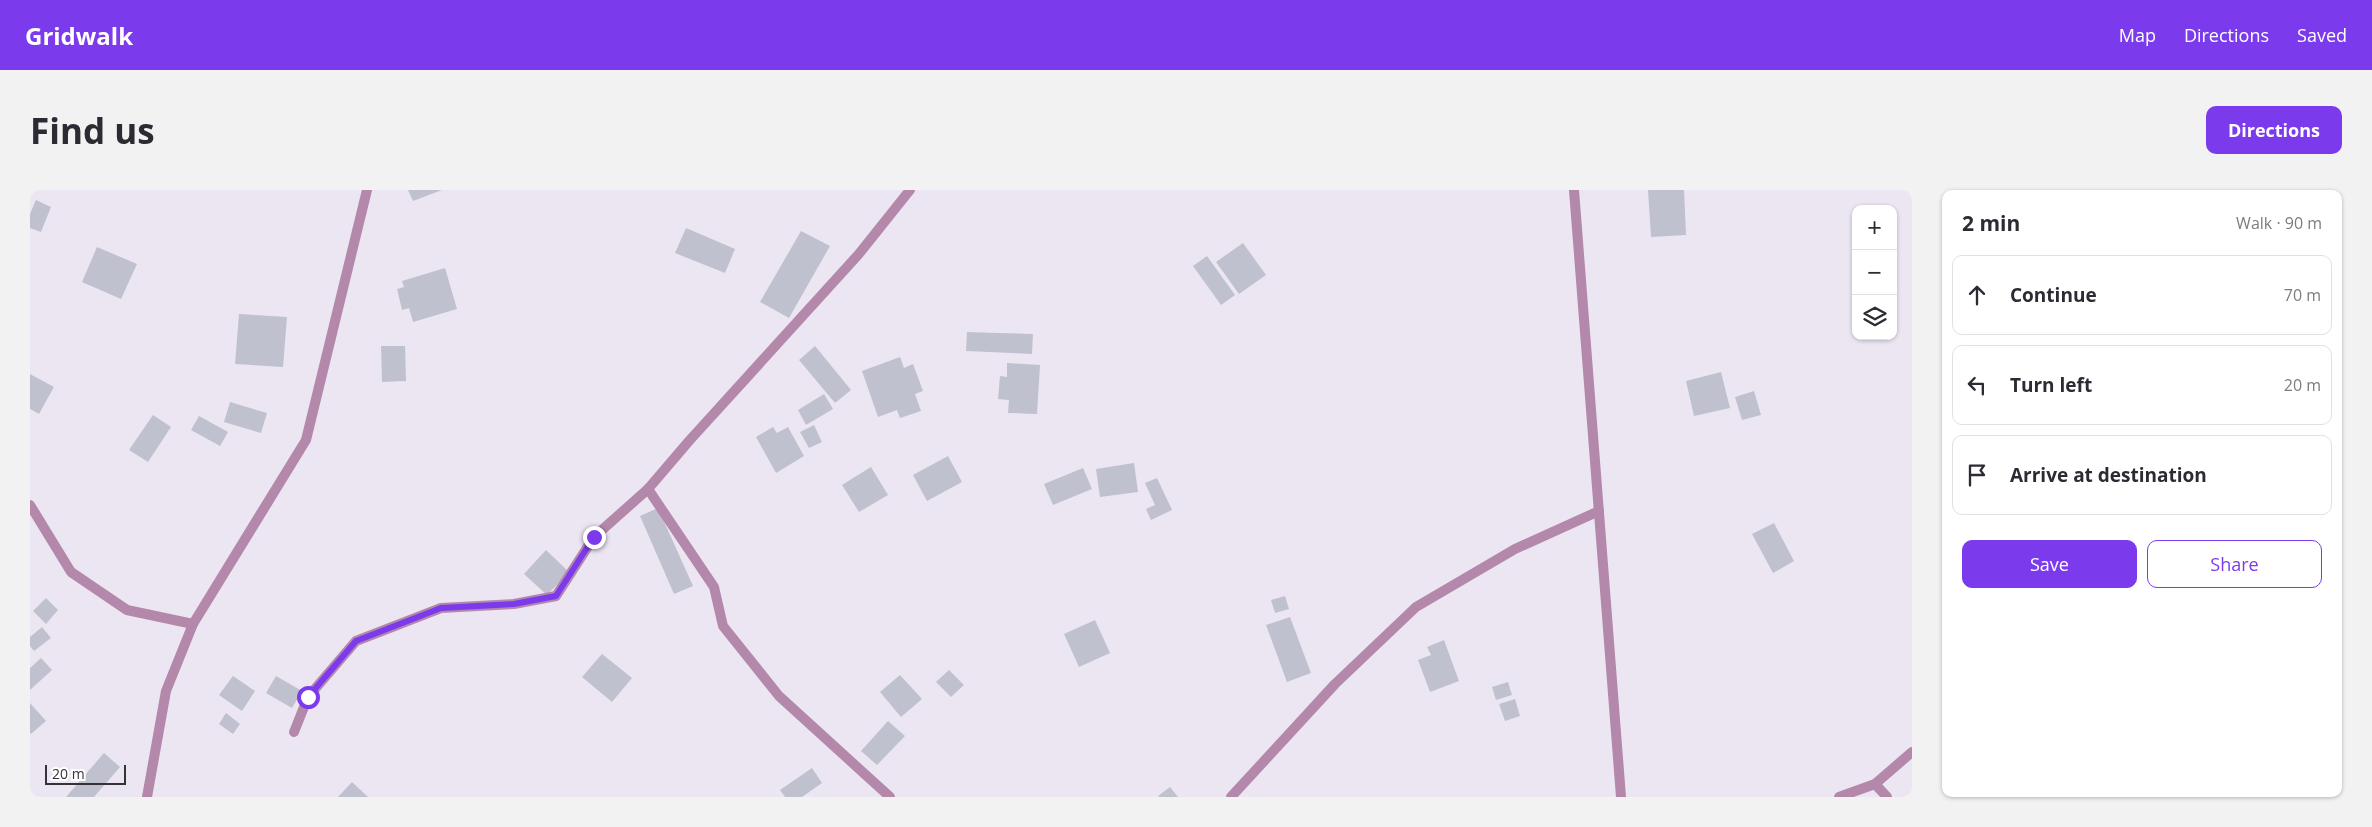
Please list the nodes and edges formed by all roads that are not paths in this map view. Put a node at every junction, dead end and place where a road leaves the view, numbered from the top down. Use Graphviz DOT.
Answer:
graph roads {
  1 [pos="367,190"];
  2 [pos="910,190"];
  3 [pos="1574,190"];
  4 [pos="648,489"];
  5 [pos="30,504"];
  6 [pos="1599,511"];
  7 [pos="193,624"];
  8 [pos="294,732"];
  9 [pos="1912,752"];
  10 [pos="1875,784"];
  11 [pos="147,797"];
  12 [pos="890,797"];
  13 [pos="1232,797"];
  14 [pos="1621,797"];
  15 [pos="1839,797"];
  16 [pos="1887,797"];
  1 -- 7 [label="street"];
  2 -- 4 [label="street"];
  3 -- 6 [label="street"];
  4 -- 8 [label="street"];
  4 -- 12 [label="street"];
  5 -- 7 [label="street"];
  6 -- 13 [label="street"];
  6 -- 14 [label="street"];
  7 -- 11 [label="street"];
  9 -- 10 [label="street"];
  10 -- 15 [label="street"];
  10 -- 16 [label="street"];
}
